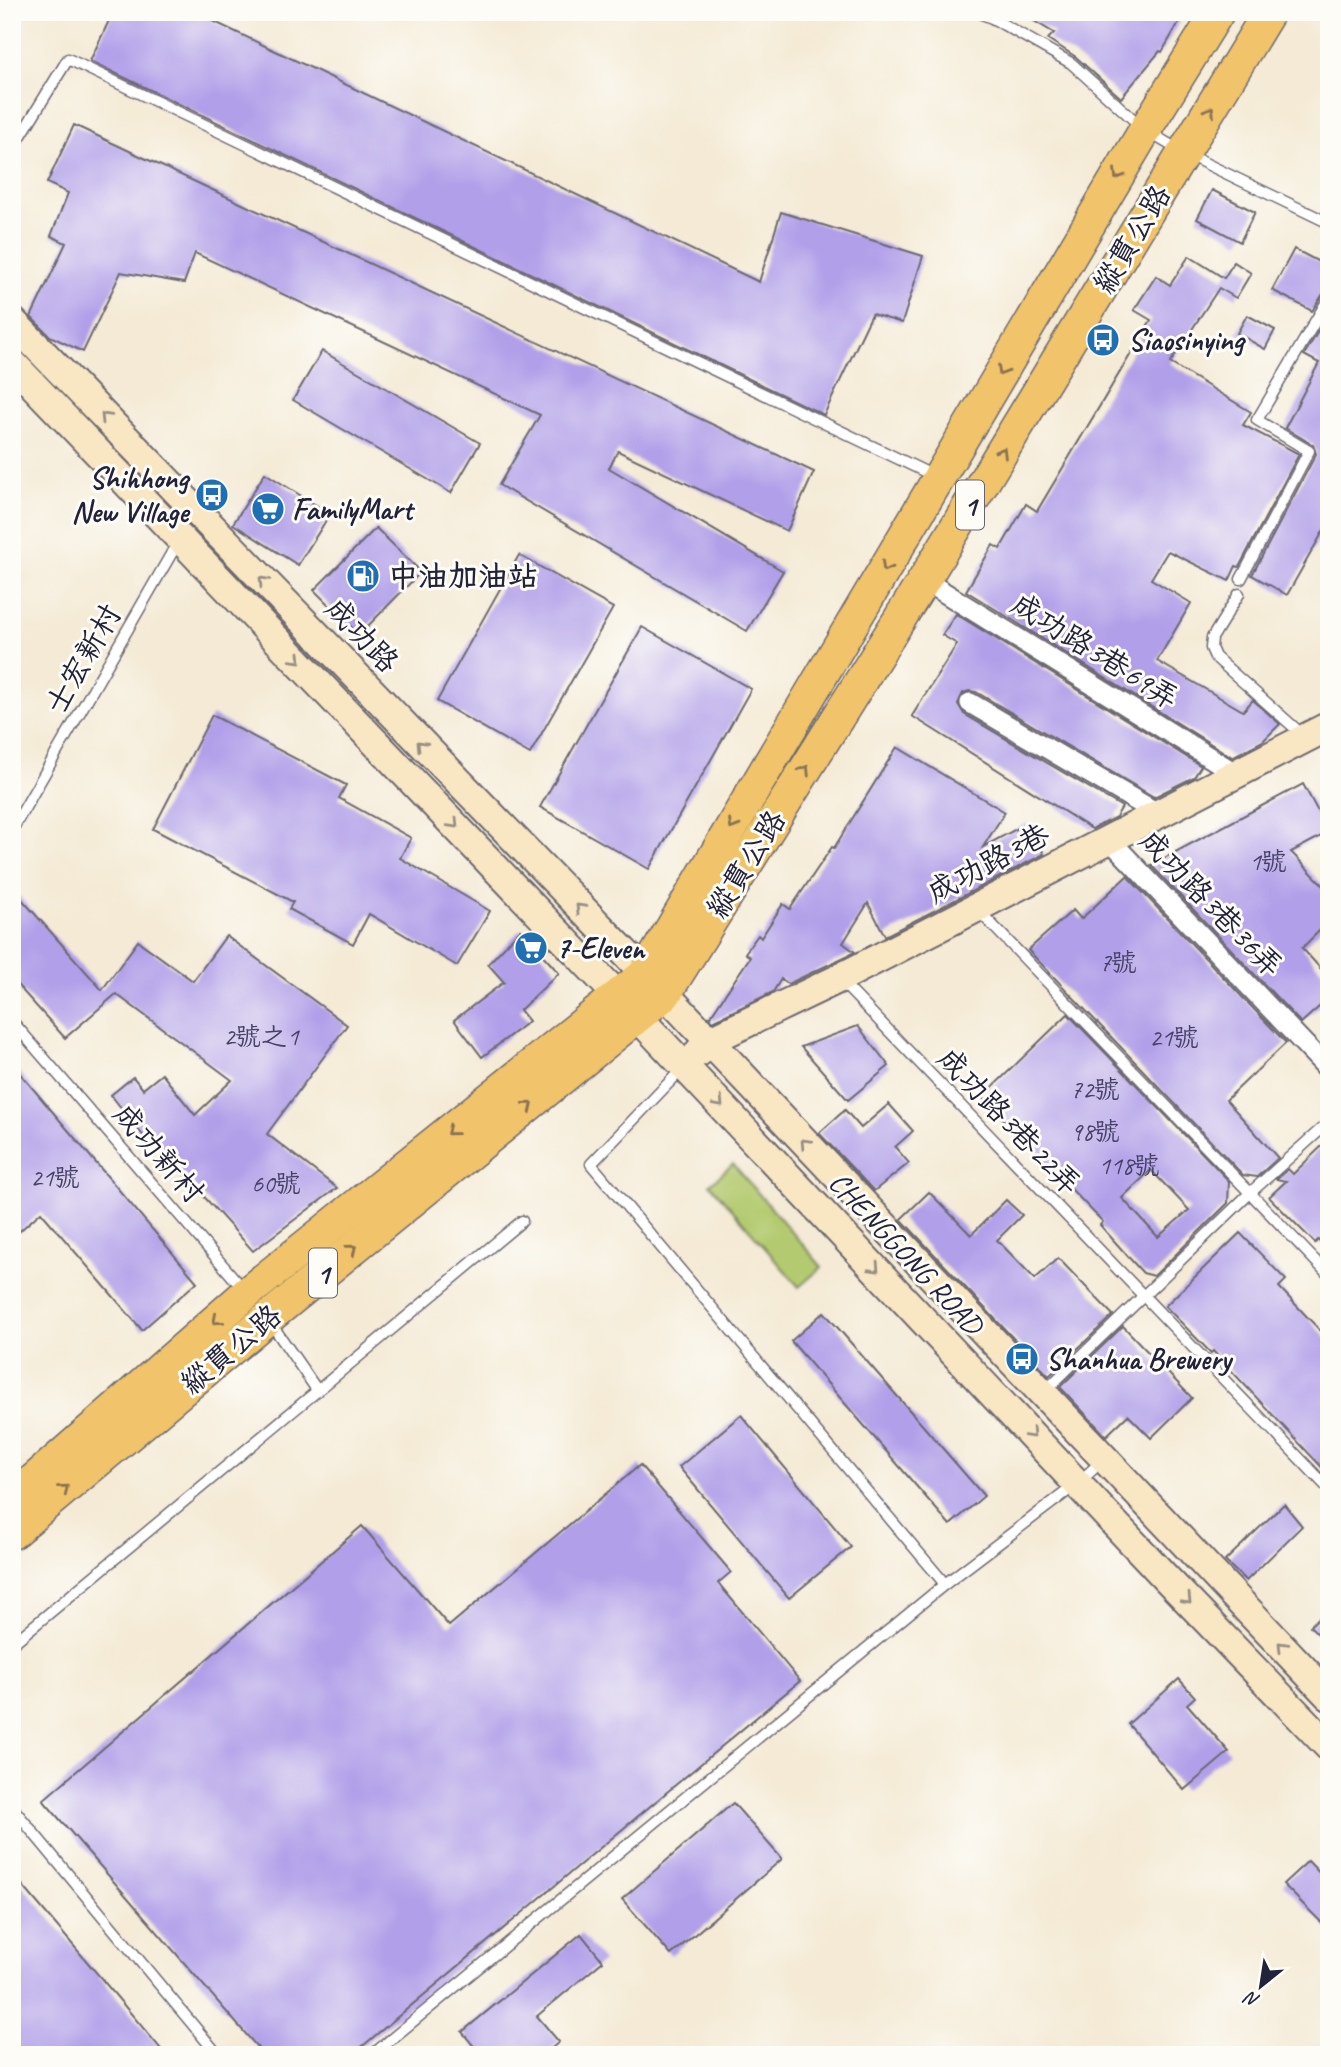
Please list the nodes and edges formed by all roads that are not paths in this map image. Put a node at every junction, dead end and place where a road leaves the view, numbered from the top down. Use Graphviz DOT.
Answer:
graph roads {
  1 [pos="977,12"];
  2 [pos="1218,12"];
  3 [pos="1269,12"];
  4 [pos="1145,130"];
  5 [pos="12,150"];
  6 [pos="1184,153"];
  7 [pos="1329,223"];
  8 [pos="1329,298"];
  9 [pos="12,321"];
  10 [pos="12,363"];
  11 [pos="939,478"];
  12 [pos="190,527"];
  13 [pos="1241,579"];
  14 [pos="924,580"];
  15 [pos="1240,593"];
  16 [pos="970,703"];
  17 [pos="1317,731"];
  18 [pos="1235,773"];
  19 [pos="1157,813"];
  20 [pos="12,830"];
  21 [pos="1108,838"];
  22 [pos="976,907"];
  23 [pos="838,979"];
  24 [pos="655,984"];
  25 [pos="629,1007"];
  26 [pos="12,1021"];
  27 [pos="709,1041"];
  28 [pos="684,1066"];
  29 [pos="1329,1070"];
  30 [pos="1329,1122"];
  31 [pos="1250,1193"];
  32 [pos="522,1221"];
  33 [pos="1329,1275"];
  34 [pos="1144,1297"];
  35 [pos="257,1305"];
  36 [pos="317,1390"];
  37 [pos="1042,1394"];
  38 [pos="1104,1460"];
  39 [pos="1078,1483"];
  40 [pos="17,1484"];
  41 [pos="1329,1489"];
  42 [pos="12,1533"];
  43 [pos="945,1584"];
  44 [pos="12,1644"];
  45 [pos="1329,1696"];
  46 [pos="1329,1747"];
  47 [pos="12,1807"];
  48 [pos="218,2055"];
  49 [pos="372,2055"];
  1 -- 4 [label="lane"];
  2 -- 4 [label="main road, 縱貫公路 / 1"];
  6 -- 3 [label="main road, 縱貫公路 / 1, one-way"];
  4 -- 6 [label="lane"];
  4 -- 11 [label="main road, 縱貫公路 / 1, one-way"];
  5 -- 11 [label="lane"];
  6 -- 7 [label="lane"];
  14 -- 6 [label="main road, 縱貫公路 / 1, one-way"];
  8 -- 13 [label="lane"];
  12 -- 9 [label="main road, 成功路, one-way"];
  10 -- 12 [label="main road, 成功路"];
  11 -- 24 [label="main road, 縱貫公路 / 1, one-way"];
  12 -- 20 [label="lane, 士宏新村"];
  24 -- 12 [label="main road, 成功路, one-way"];
  12 -- 25 [label="main road, 成功路, one-way"];
  14 -- 18 [label="street, 成功路3巷69弄"];
  24 -- 14 [label="main road, 縱貫公路 / 1, one-way"];
  15 -- 17 [label="lane"];
  16 -- 19 [label="street"];
  17 -- 18 [label="main road, 成功路3巷"];
  18 -- 19 [label="main road, 成功路3巷"];
  19 -- 21 [label="main road, 成功路3巷"];
  21 -- 22 [label="main road, 成功路3巷"];
  21 -- 29 [label="street, 成功路3巷36弄"];
  22 -- 23 [label="main road, 成功路3巷"];
  22 -- 31 [label="lane"];
  23 -- 27 [label="main road, 成功路3巷"];
  23 -- 34 [label="lane, 成功路3巷22弄"];
  24 -- 25 [label="main road, 縱貫公路 / 1"];
  24 -- 27 [label="main road, CHENGGONG ROAD"];
  25 -- 28 [label="main road, CHENGGONG ROAD"];
  25 -- 35 [label="main road, 縱貫公路 / 1"];
  26 -- 35 [label="lane, 成功新村"];
  27 -- 28 [label="main road, 成功路3巷"];
  37 -- 27 [label="main road, CHENGGONG ROAD, one-way"];
  28 -- 39 [label="main road, CHENGGONG ROAD, one-way"];
  28 -- 43 [label="lane"];
  30 -- 31 [label="lane"];
  31 -- 33 [label="lane"];
  31 -- 34 [label="lane"];
  32 -- 36 [label="lane"];
  34 -- 37 [label="lane"];
  34 -- 41 [label="lane, 成功路3巷22弄"];
  35 -- 36 [label="lane, 成功新村"];
  35 -- 40 [label="main road, 縱貫公路 / 1, one-way"];
  42 -- 35 [label="main road, 縱貫公路 / 1, one-way"];
  36 -- 44 [label="lane"];
  37 -- 38 [label="main road, CHENGGONG ROAD"];
  38 -- 39 [label="lane"];
  45 -- 38 [label="main road, CHENGGONG ROAD, one-way"];
  39 -- 43 [label="lane"];
  39 -- 46 [label="main road, CHENGGONG ROAD, one-way"];
  43 -- 49 [label="lane"];
  47 -- 48 [label="lane"];
}
